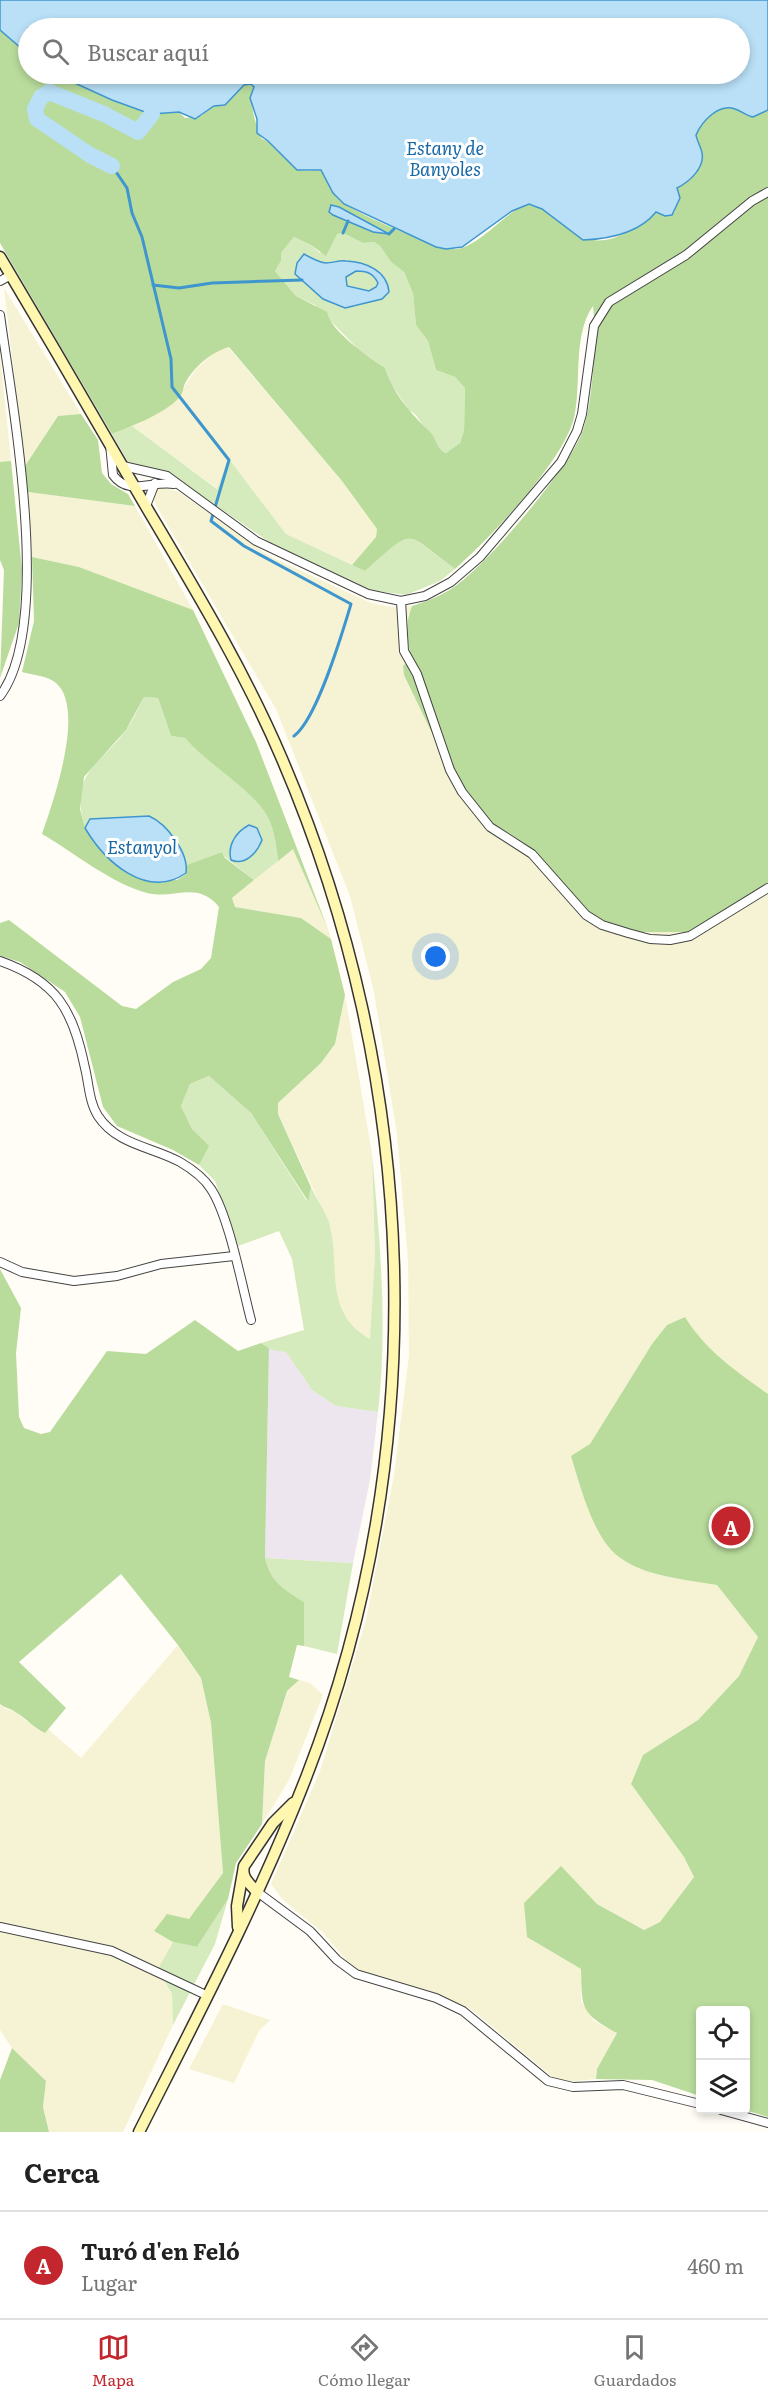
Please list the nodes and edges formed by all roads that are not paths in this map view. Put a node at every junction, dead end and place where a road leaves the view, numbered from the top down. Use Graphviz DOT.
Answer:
graph roads {
  1 [pos="768,192"];
  2 [pos="1,259"];
  3 [pos="11,275"];
  4 [pos="0,281"];
  5 [pos="0,315"];
  6 [pos="110,444"];
  7 [pos="123,466"];
  8 [pos="146,474"];
  9 [pos="155,483"];
  10 [pos="178,484"];
  11 [pos="135,487"];
  12 [pos="146,506"];
  13 [pos="400,601"];
  14 [pos="0,696"];
  15 [pos="768,888"];
  16 [pos="0,961"];
  17 [pos="234,1256"];
  18 [pos="0,1262"];
  19 [pos="251,1320"];
  20 [pos="298,1799"];
  21 [pos="243,1872"];
  22 [pos="256,1891"];
  23 [pos="0,1927"];
  24 [pos="238,1930"];
  25 [pos="206,1995"];
  26 [pos="696,2103"];
  27 [pos="738,2114"];
  28 [pos="768,2123"];
  29 [pos="139,2132"];
  1 -- 13 [label="street"];
  2 -- 3 [label="main road"];
  3 -- 4 [label="street"];
  3 -- 6 [label="main road"];
  5 -- 14 [label="street"];
  6 -- 7 [label="main road"];
  6 -- 11 [label="street"];
  7 -- 8 [label="street"];
  7 -- 11 [label="main road"];
  8 -- 10 [label="street"];
  8 -- 11 [label="street"];
  9 -- 10 [label="street"];
  9 -- 11 [label="street"];
  9 -- 12 [label="street"];
  10 -- 13 [label="street"];
  11 -- 12 [label="main road"];
  12 -- 20 [label="main road"];
  13 -- 15 [label="street"];
  16 -- 17 [label="street"];
  17 -- 18 [label="street"];
  17 -- 19 [label="street"];
  20 -- 21 [label="main road"];
  20 -- 22 [label="main road"];
  21 -- 22 [label="main road"];
  21 -- 24 [label="main road"];
  22 -- 24 [label="main road"];
  22 -- 26 [label="street"];
  23 -- 25 [label="street"];
  24 -- 25 [label="main road"];
  25 -- 29 [label="main road"];
  27 -- 28 [label="street"];
}
